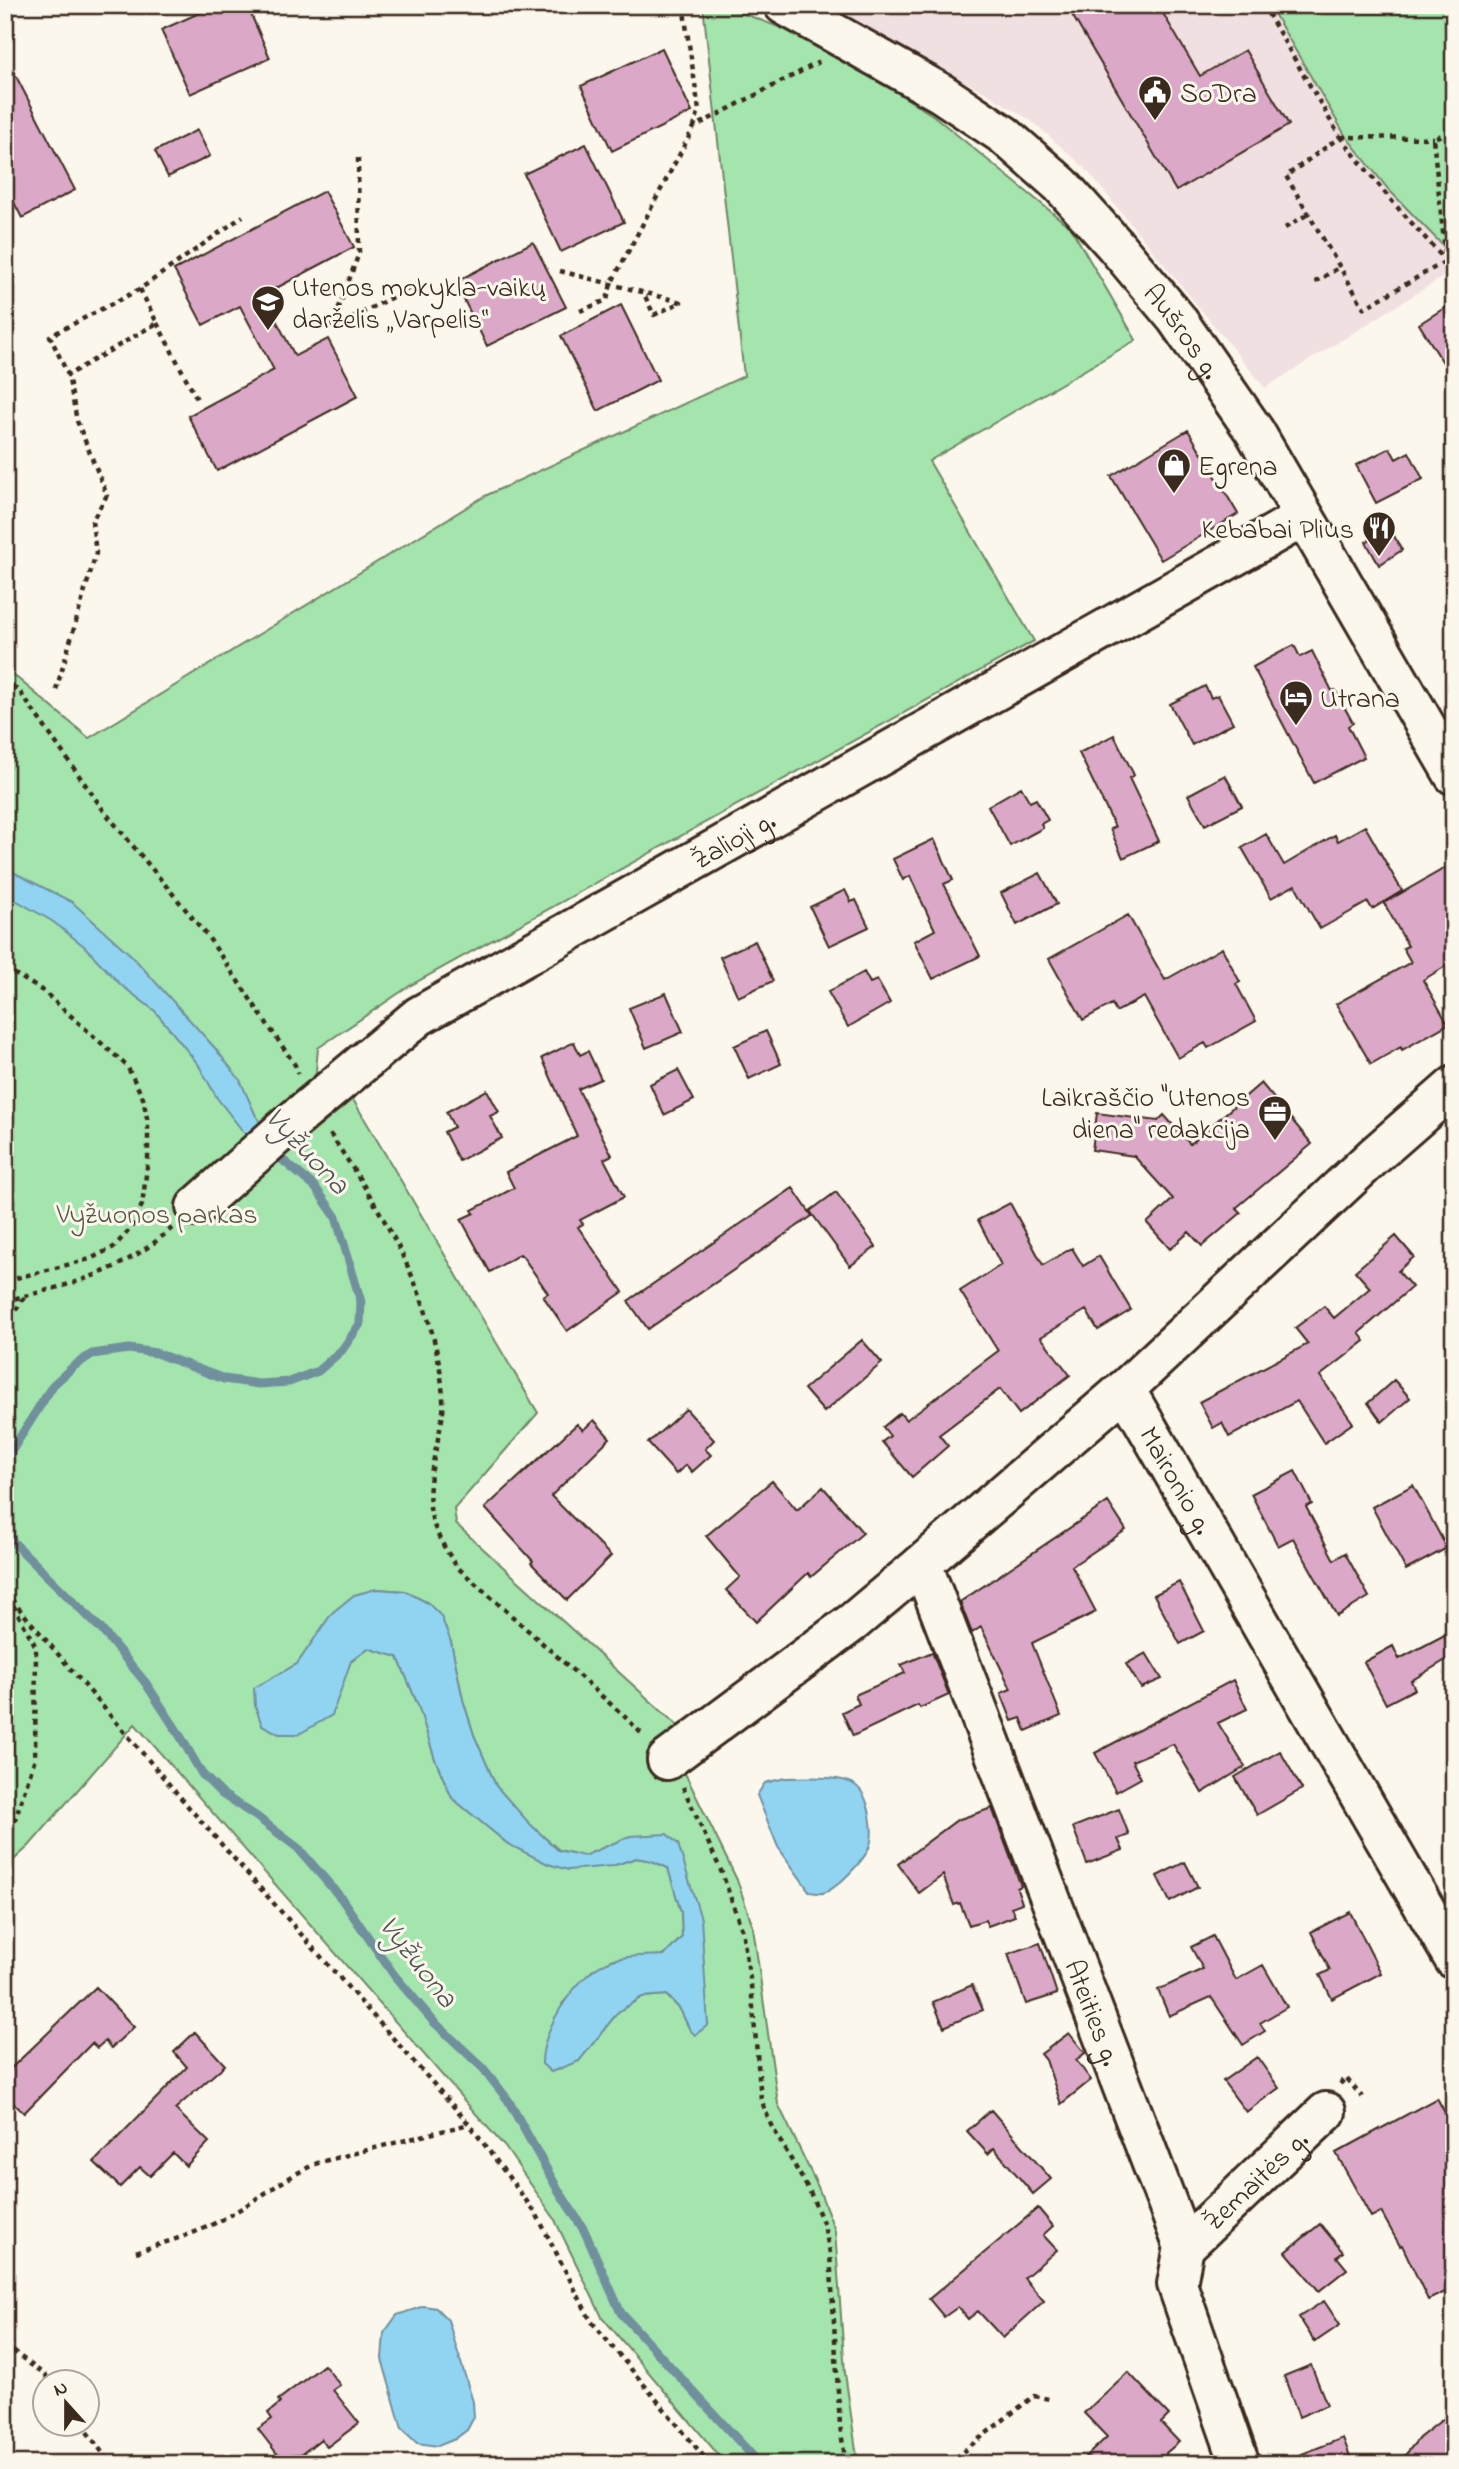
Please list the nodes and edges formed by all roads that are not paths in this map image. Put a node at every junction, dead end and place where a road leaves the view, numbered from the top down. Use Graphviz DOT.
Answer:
graph roads {
  1 [pos="784,5"];
  2 [pos="1304,517"];
  3 [pos="1454,775"];
  4 [pos="1454,1086"];
  5 [pos="196,1207"];
  6 [pos="1125,1389"];
  7 [pos="922,1564"];
  8 [pos="667,1760"];
  9 [pos="1454,1959"];
  10 [pos="1326,2112"];
  11 [pos="1184,2247"];
  12 [pos="1240,2464"];
  1 -- 2 [label="street, Aušros g."];
  2 -- 3 [label="street, Aušros g."];
  2 -- 5 [label="street, Žalioji g."];
  4 -- 6 [label="street"];
  6 -- 7 [label="street"];
  6 -- 9 [label="street, Maironio g."];
  7 -- 8 [label="street"];
  7 -- 11 [label="street, Ateities g."];
  10 -- 11 [label="street, Žemaitės g."];
  11 -- 12 [label="street"];
}
